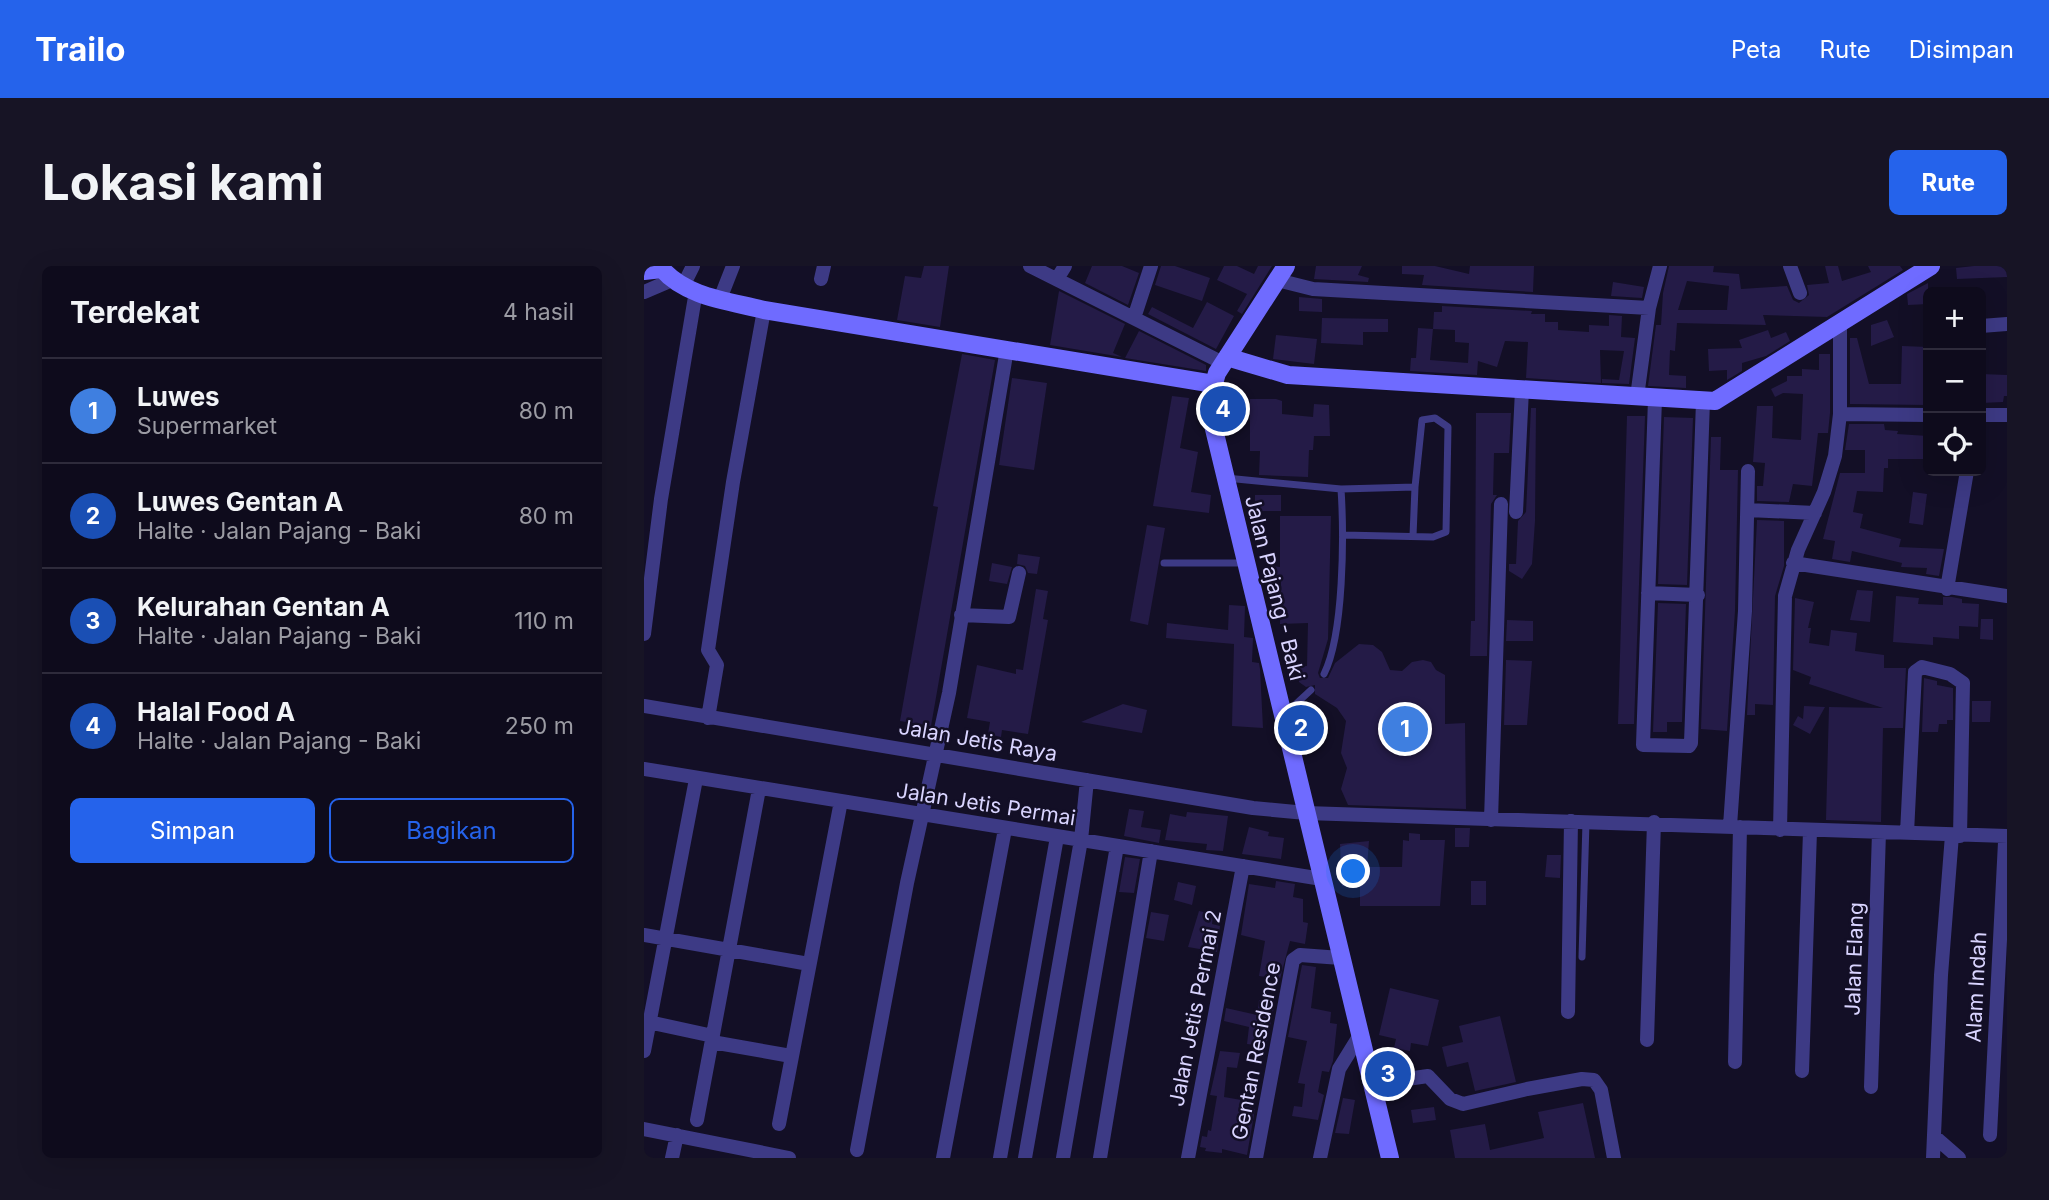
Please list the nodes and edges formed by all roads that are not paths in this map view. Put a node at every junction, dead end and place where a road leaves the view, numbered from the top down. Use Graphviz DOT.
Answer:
graph roads {
  1 [pos="733,266"];
  2 [pos="1030,266"];
  3 [pos="1065,266"];
  4 [pos="1151,266"];
  5 [pos="1660,266"];
  6 [pos="1790,266"];
  7 [pos="1931,266"];
  8 [pos="1281,273"];
  9 [pos="676,276"];
  10 [pos="1057,279"];
  11 [pos="644,292"];
  12 [pos="1800,293"];
  13 [pos="720,299"];
  14 [pos="1649,308"];
  15 [pos="764,310"];
  16 [pos="1134,318"];
  17 [pos="1840,322"];
  18 [pos="2007,324"];
  19 [pos="1986,326"];
  20 [pos="1007,349"];
  21 [pos="1225,360"];
  22 [pos="1214,384"];
  23 [pos="1522,390"];
  24 [pos="1650,401"];
  25 [pos="1706,402"];
  26 [pos="1840,414"];
  27 [pos="1923,415"];
  28 [pos="1986,415"];
  29 [pos="2007,415"];
  30 [pos="1748,471"];
  31 [pos="1966,476"];
  32 [pos="1226,478"];
  33 [pos="1415,487"];
  34 [pos="1341,489"];
  35 [pos="1501,504"];
  36 [pos="1748,510"];
  37 [pos="1516,512"];
  38 [pos="1815,513"];
  39 [pos="1343,535"];
  40 [pos="1413,536"];
  41 [pos="1164,563"];
  42 [pos="1245,563"];
  43 [pos="1794,564"];
  44 [pos="1018,573"];
  45 [pos="1947,589"];
  46 [pos="1647,593"];
  47 [pos="1698,595"];
  48 [pos="2007,596"];
  49 [pos="961,615"];
  50 [pos="644,634"];
  51 [pos="1324,674"];
  52 [pos="1311,690"];
  53 [pos="644,706"];
  54 [pos="1283,716"];
  55 [pos="708,718"];
  56 [pos="934,755"];
  57 [pos="644,769"];
  58 [pos="696,779"];
  59 [pos="1087,780"];
  60 [pos="760,789"];
  61 [pos="841,801"];
  62 [pos="1306,813"];
  63 [pos="921,816"];
  64 [pos="1491,820"];
  65 [pos="1578,821"];
  66 [pos="1654,822"];
  67 [pos="1735,827"];
  68 [pos="1004,829"];
  69 [pos="1780,830"];
  70 [pos="1810,831"];
  71 [pos="1879,832"];
  72 [pos="1907,833"];
  73 [pos="1956,835"];
  74 [pos="1057,837"];
  75 [pos="2005,839"];
  76 [pos="1081,840"];
  77 [pos="1116,846"];
  78 [pos="1151,851"];
  79 [pos="1243,866"];
  80 [pos="1322,879"];
  81 [pos="644,935"];
  82 [pos="667,939"];
  83 [pos="729,949"];
  84 [pos="1582,957"];
  85 [pos="1341,958"];
  86 [pos="809,964"];
  87 [pos="1567,1012"];
  88 [pos="647,1022"];
  89 [pos="1360,1035"];
  90 [pos="712,1039"];
  91 [pos="1647,1040"];
  92 [pos="644,1051"];
  93 [pos="791,1056"];
  94 [pos="1735,1062"];
  95 [pos="1802,1071"];
  96 [pos="1372,1084"];
  97 [pos="1871,1087"];
  98 [pos="697,1120"];
  99 [pos="779,1124"];
  100 [pos="644,1129"];
  101 [pos="677,1135"];
  102 [pos="1990,1135"];
  103 [pos="1935,1137"];
  104 [pos="857,1150"];
  105 [pos="725,1151"];
  106 [pos="672,1158"];
  107 [pos="789,1158"];
  108 [pos="943,1158"];
  109 [pos="1000,1158"];
  110 [pos="1025,1158"];
  111 [pos="1063,1158"];
  112 [pos="1100,1158"];
  113 [pos="1188,1158"];
  114 [pos="1256,1158"];
  115 [pos="1320,1158"];
  116 [pos="1390,1158"];
  117 [pos="1614,1158"];
  118 [pos="1933,1158"];
  119 [pos="1959,1158"];
  1 -- 13 [label="street"];
  2 -- 10 [label="street"];
  3 -- 10 [label="street"];
  4 -- 16 [label="street"];
  5 -- 14 [label="street"];
  6 -- 12 [label="street"];
  7 -- 17 [label="main road"];
  8 -- 14 [label="street"];
  8 -- 21 [label="main road, Jalan Pajang - Baki"];
  9 -- 11 [label="street"];
  9 -- 13 [label="main road"];
  9 -- 50 [label="street"];
  10 -- 16 [label="street"];
  13 -- 15 [label="main road"];
  14 -- 24 [label="street"];
  15 -- 20 [label="main road"];
  15 -- 55 [label="street"];
  16 -- 21 [label="street"];
  17 -- 25 [label="main road"];
  17 -- 26 [label="street"];
  18 -- 19 [label="street"];
  20 -- 22 [label="main road"];
  20 -- 49 [label="street"];
  21 -- 22 [label="main road, Jalan Pajang - Baki"];
  21 -- 23 [label="main road"];
  22 -- 32 [label="main road, Jalan Pajang - Baki"];
  23 -- 24 [label="main road"];
  23 -- 37 [label="street"];
  24 -- 25 [label="main road"];
  24 -- 46 [label="street"];
  25 -- 47 [label="street"];
  26 -- 27 [label="street"];
  26 -- 38 [label="street"];
  28 -- 29 [label="street"];
  30 -- 36 [label="street"];
  31 -- 45 [label="street"];
  32 -- 34 [label="lane"];
  32 -- 42 [label="main road, Jalan Pajang - Baki"];
  33 -- 34 [label="lane"];
  33 -- 40 [label="lane"];
  33 -- 40 [label="lane"];
  34 -- 39 [label="lane"];
  35 -- 64 [label="street"];
  36 -- 38 [label="street"];
  36 -- 67 [label="street"];
  38 -- 43 [label="street"];
  39 -- 40 [label="lane"];
  39 -- 51 [label="lane"];
  41 -- 42 [label="lane"];
  42 -- 54 [label="main road, Jalan Pajang - Baki"];
  43 -- 45 [label="street"];
  43 -- 69 [label="street"];
  44 -- 49 [label="street"];
  45 -- 48 [label="street"];
  46 -- 47 [label="street"];
  46 -- 47 [label="street"];
  49 -- 56 [label="street"];
  52 -- 54 [label="lane"];
  53 -- 55 [label="street, Jalan Jetis Raya"];
  54 -- 62 [label="main road, Jalan Pajang - Baki"];
  55 -- 56 [label="street, Jalan Jetis Raya"];
  56 -- 59 [label="street, Jalan Jetis Raya"];
  56 -- 63 [label="street"];
  57 -- 58 [label="street, Jalan Jetis Permai"];
  58 -- 60 [label="street, Jalan Jetis Permai"];
  58 -- 82 [label="street"];
  59 -- 62 [label="street, Jalan Jetis Raya"];
  59 -- 76 [label="street"];
  60 -- 61 [label="street, Jalan Jetis Permai"];
  60 -- 83 [label="street"];
  61 -- 63 [label="street, Jalan Jetis Permai"];
  61 -- 86 [label="street"];
  62 -- 64 [label="street, Jalan Jetis Raya"];
  62 -- 80 [label="main road, Jalan Pajang - Baki"];
  63 -- 68 [label="street, Jalan Jetis Permai"];
  63 -- 104 [label="street"];
  64 -- 65 [label="street, Jalan Jetis Raya"];
  65 -- 66 [label="street, Jalan Jetis Raya"];
  65 -- 84 [label="lane"];
  65 -- 87 [label="street"];
  66 -- 67 [label="street, Jalan Jetis Raya"];
  66 -- 91 [label="street"];
  67 -- 69 [label="street, Jalan Jetis Raya"];
  67 -- 94 [label="street"];
  68 -- 74 [label="street, Jalan Jetis Permai"];
  68 -- 108 [label="street"];
  69 -- 70 [label="street, Jalan Jetis Raya"];
  70 -- 71 [label="street, Jalan Jetis Raya"];
  70 -- 95 [label="street"];
  71 -- 72 [label="street, Jalan Jetis Raya"];
  71 -- 97 [label="street, Jalan Elang"];
  72 -- 73 [label="street, Jalan Jetis Raya"];
  72 -- 73 [label="street"];
  73 -- 75 [label="street, Jalan Jetis Raya"];
  73 -- 103 [label="street"];
  74 -- 76 [label="street, Jalan Jetis Permai"];
  74 -- 109 [label="street"];
  75 -- 102 [label="street, Alam Indah"];
  76 -- 77 [label="street, Jalan Jetis Permai"];
  76 -- 110 [label="street"];
  77 -- 78 [label="street, Jalan Jetis Permai"];
  77 -- 111 [label="street"];
  78 -- 79 [label="street, Jalan Jetis Permai"];
  78 -- 112 [label="street"];
  79 -- 80 [label="street, Jalan Jetis Permai"];
  79 -- 113 [label="street, Jalan Jetis Permai 2"];
  80 -- 85 [label="main road, Jalan Pajang - Baki"];
  81 -- 82 [label="street"];
  82 -- 83 [label="street"];
  82 -- 88 [label="street"];
  83 -- 86 [label="street"];
  83 -- 90 [label="street"];
  85 -- 89 [label="main road, Jalan Pajang - Baki"];
  85 -- 114 [label="street, Gentan Residence"];
  86 -- 93 [label="street"];
  88 -- 90 [label="street"];
  88 -- 92 [label="street"];
  89 -- 96 [label="main road, Jalan Pajang - Baki"];
  89 -- 115 [label="street"];
  90 -- 93 [label="street"];
  90 -- 98 [label="street"];
  93 -- 99 [label="street"];
  96 -- 116 [label="main road, Jalan Pajang - Baki"];
  96 -- 117 [label="street"];
  100 -- 101 [label="street"];
  101 -- 105 [label="street"];
  101 -- 106 [label="street"];
  103 -- 118 [label="street"];
  103 -- 119 [label="street"];
  105 -- 107 [label="street"];
}
